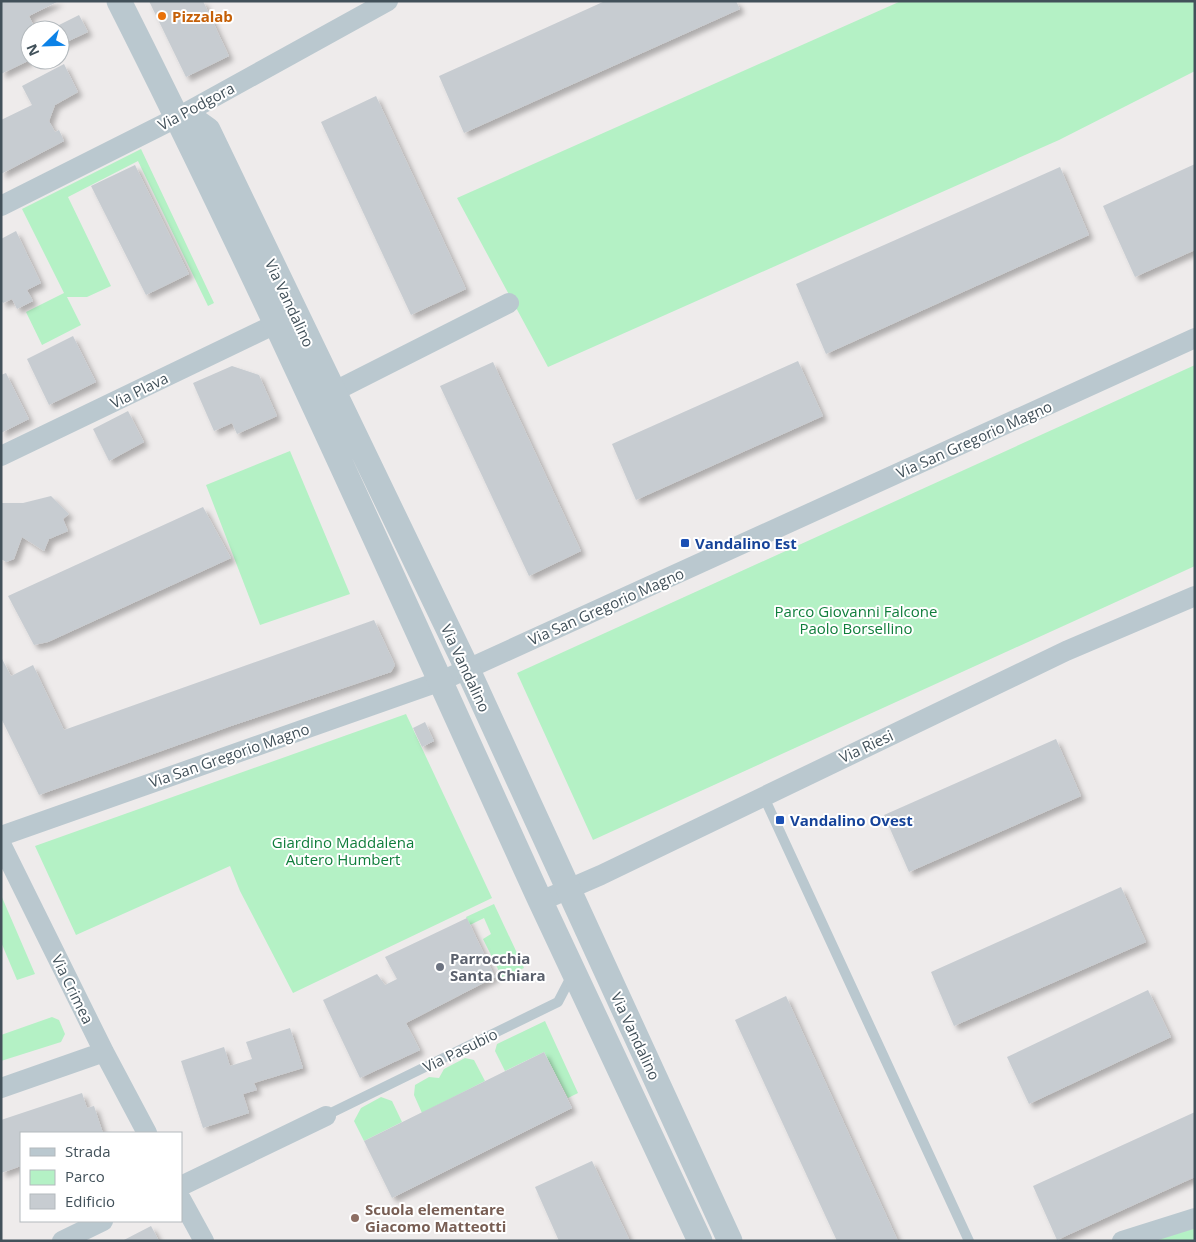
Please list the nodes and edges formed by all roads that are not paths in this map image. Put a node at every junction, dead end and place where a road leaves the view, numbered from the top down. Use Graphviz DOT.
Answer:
graph roads {
  1 [pos="119,1"];
  2 [pos="388,1"];
  3 [pos="178,117"];
  4 [pos="1,206"];
  5 [pos="508,303"];
  6 [pos="286,319"];
  7 [pos="1195,338"];
  8 [pos="333,392"];
  9 [pos="1,456"];
  10 [pos="1195,596"];
  11 [pos="467,668"];
  12 [pos="441,681"];
  13 [pos="763,795"];
  14 [pos="1,836"];
  15 [pos="1,844"];
  16 [pos="569,889"];
  17 [pos="540,901"];
  18 [pos="574,972"];
  19 [pos="104,1052"];
  20 [pos="1,1088"];
  21 [pos="329,1114"];
  22 [pos="146,1132"];
  23 [pos="182,1186"];
  24 [pos="182,1200"];
  25 [pos="1195,1218"];
  26 [pos="101,1222"];
  27 [pos="62,1241"];
  28 [pos="204,1241"];
  29 [pos="700,1241"];
  30 [pos="730,1241"];
  31 [pos="969,1241"];
  32 [pos="1122,1241"];
  1 -- 3 [label="street"];
  2 -- 3 [label="street, Via Podgora"];
  3 -- 4 [label="street, Via Podgora"];
  3 -- 6 [label="street, Via Vandalino"];
  5 -- 8 [label="street"];
  6 -- 8 [label="street, Via Vandalino"];
  6 -- 9 [label="street, Via Plava"];
  6 -- 12 [label="street, Via Vandalino"];
  7 -- 11 [label="street, Via San Gregorio Magno"];
  8 -- 11 [label="street, Via Vandalino"];
  10 -- 13 [label="street, Via Riesi"];
  11 -- 12 [label="street, Via San Gregorio Magno"];
  11 -- 16 [label="street, Via Vandalino"];
  12 -- 14 [label="street, Via San Gregorio Magno"];
  12 -- 17 [label="street, Via Vandalino"];
  13 -- 16 [label="street, Via Riesi"];
  13 -- 31 [label="lane"];
  15 -- 19 [label="street, Via Crimea"];
  16 -- 17 [label="street, Via Riesi"];
  16 -- 30 [label="street, Via Vandalino"];
  17 -- 18 [label="street, Via Vandalino"];
  18 -- 21 [label="lane, Via Pasubio"];
  18 -- 29 [label="street, Via Vandalino"];
  19 -- 20 [label="street"];
  19 -- 22 [label="street, Via Crimea"];
  21 -- 23 [label="street, Via Pasubio"];
  24 -- 28 [label="street"];
  25 -- 32 [label="street"];
  26 -- 27 [label="street"];
}
